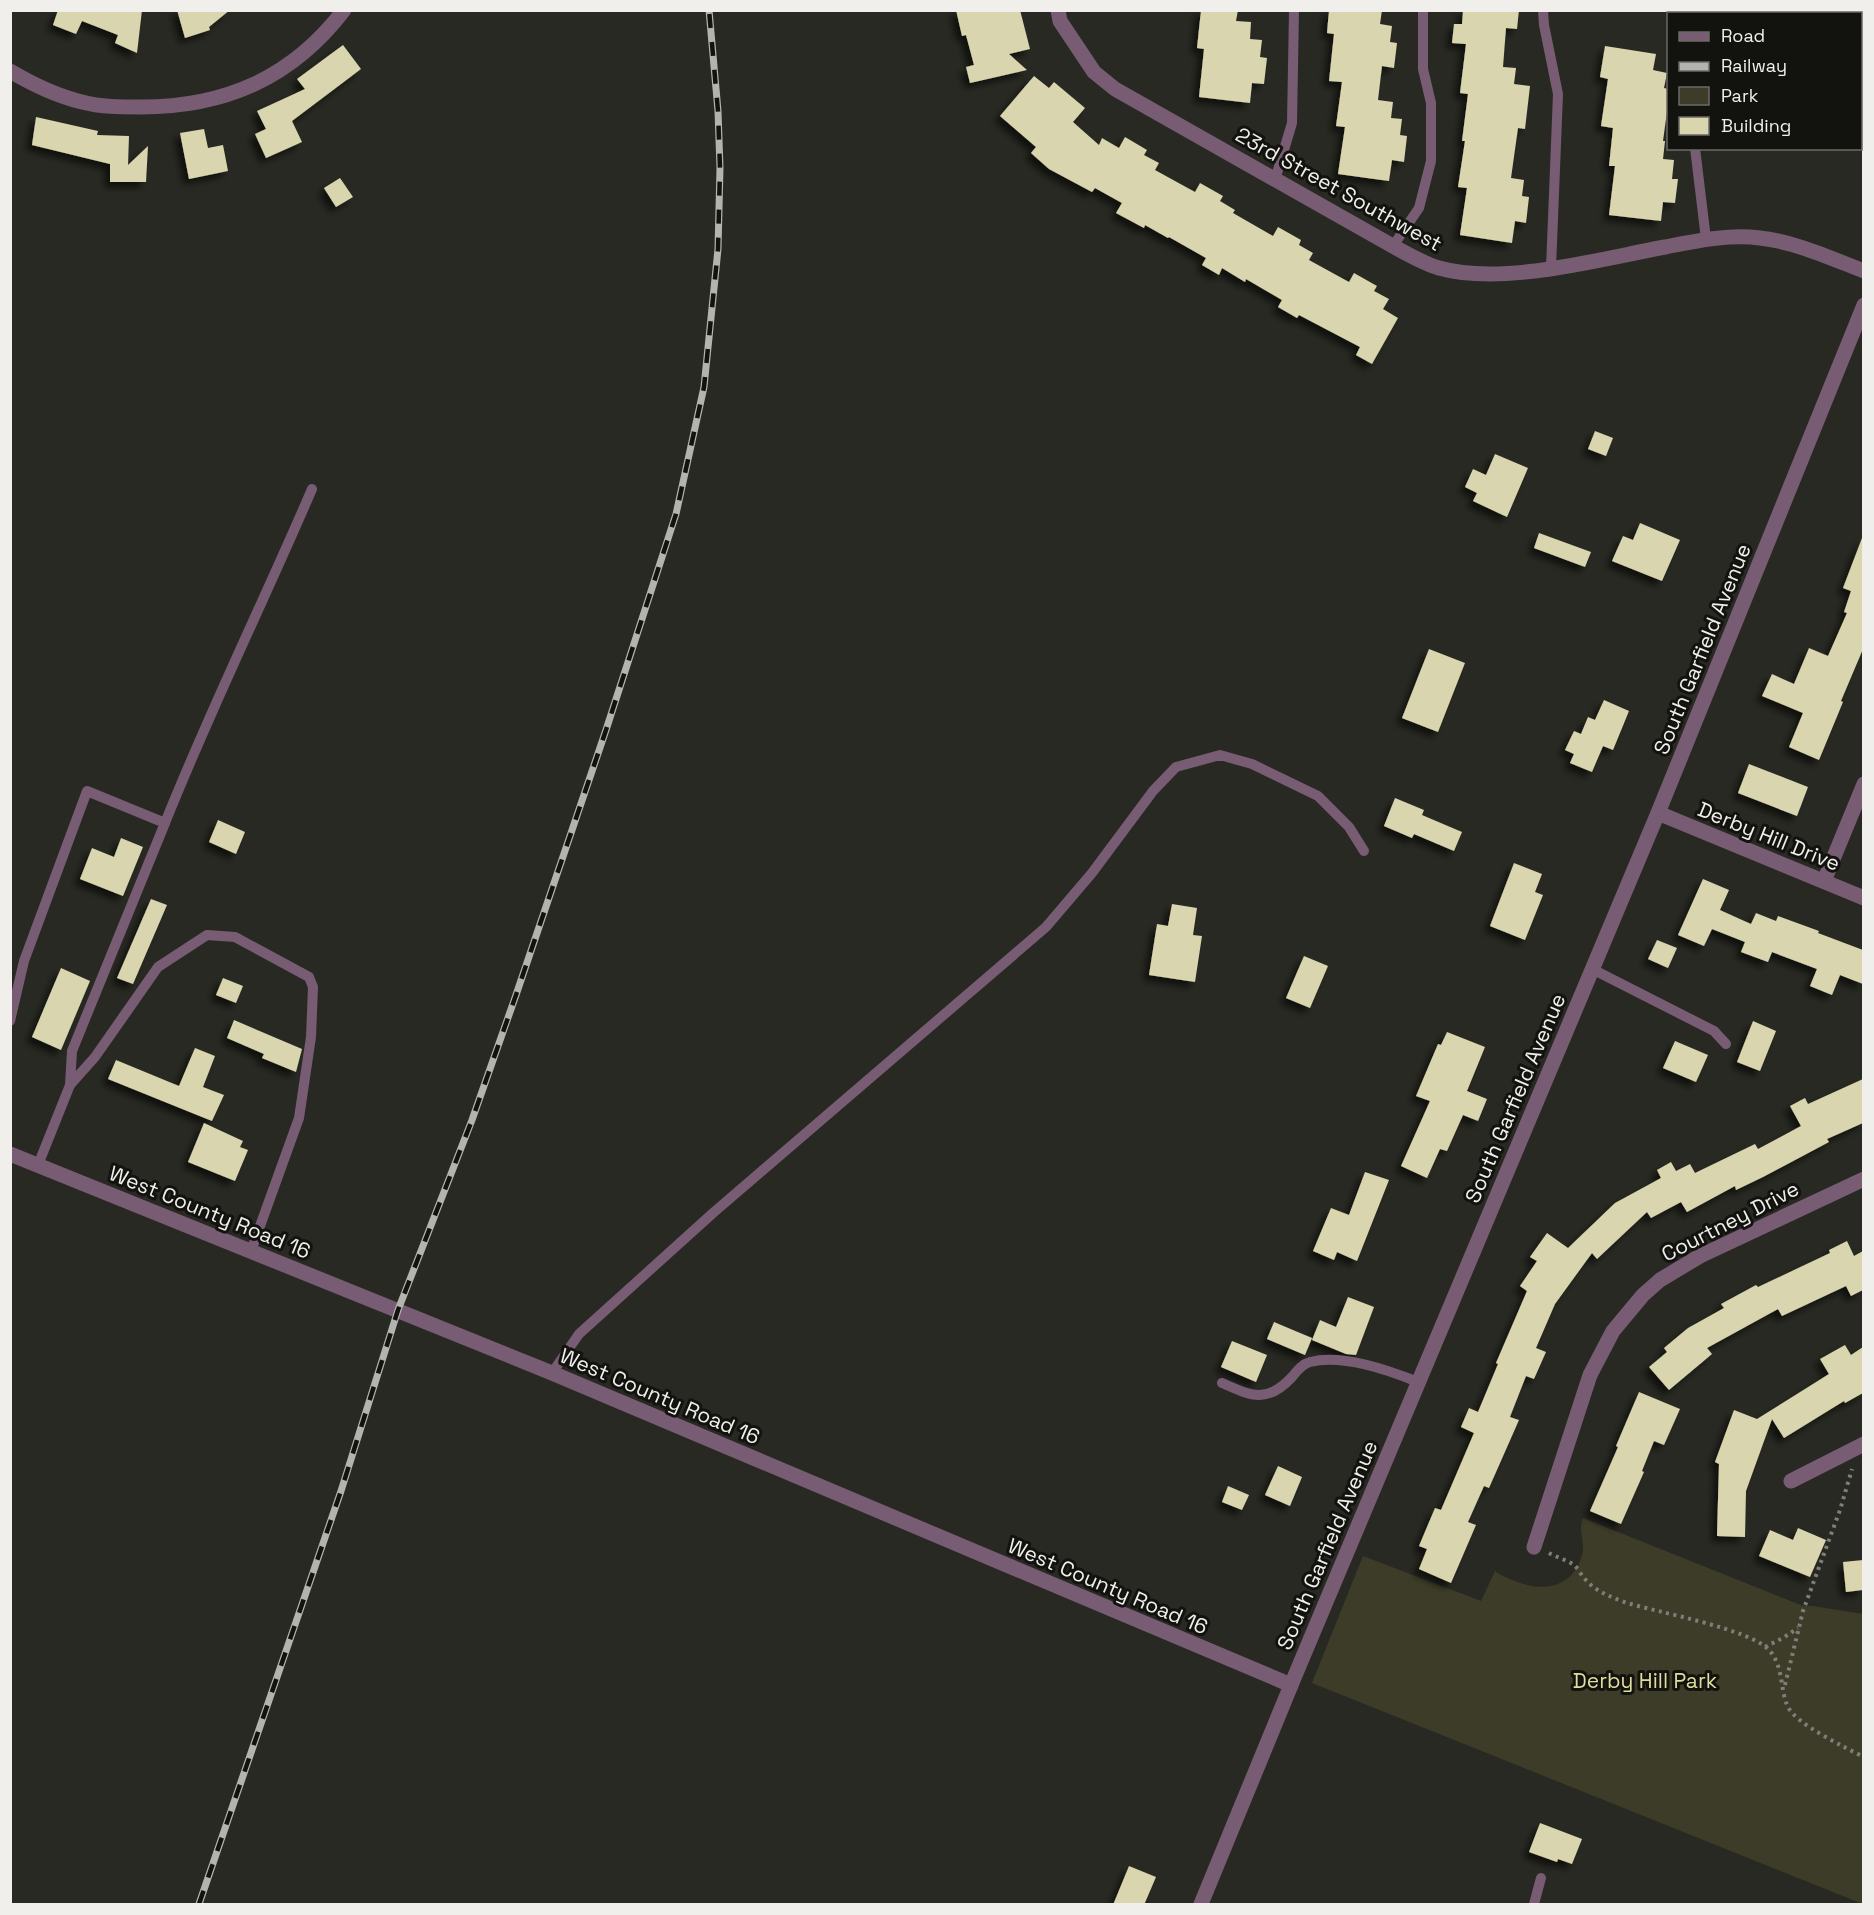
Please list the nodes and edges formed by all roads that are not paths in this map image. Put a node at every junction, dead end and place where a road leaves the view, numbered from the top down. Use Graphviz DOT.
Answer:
graph roads {
  1 [pos="344,10"];
  2 [pos="1058,10"];
  3 [pos="1294,10"];
  4 [pos="1423,10"];
  5 [pos="1544,10"];
  6 [pos="10,71"];
  7 [pos="1695,150"];
  8 [pos="1275,180"];
  9 [pos="1706,239"];
  10 [pos="1393,246"];
  11 [pos="1551,268"];
  12 [pos="1863,271"];
  13 [pos="1863,305"];
  14 [pos="312,489"];
  15 [pos="1863,784"];
  16 [pos="1658,813"];
  17 [pos="165,823"];
  18 [pos="1364,851"];
  19 [pos="1824,881"];
  20 [pos="1863,898"];
  21 [pos="1592,969"];
  22 [pos="10,1021"];
  23 [pos="1726,1044"];
  24 [pos="70,1085"];
  25 [pos="10,1154"];
  26 [pos="38,1165"];
  27 [pos="1863,1179"];
  28 [pos="251,1251"];
  29 [pos="552,1373"];
  30 [pos="1418,1382"];
  31 [pos="1221,1383"];
  32 [pos="1861,1446"];
  33 [pos="1791,1481"];
  34 [pos="1534,1547"];
  35 [pos="1291,1685"];
  36 [pos="1541,1878"];
  37 [pos="1201,1905"];
  38 [pos="1534,1905"];
  1 -- 6 [label="street"];
  2 -- 8 [label="street, 23rd Street Southwest"];
  3 -- 8 [label="lane"];
  4 -- 10 [label="lane"];
  5 -- 11 [label="lane"];
  7 -- 9 [label="lane"];
  8 -- 10 [label="street, 23rd Street Southwest"];
  9 -- 11 [label="street, 23rd Street Southwest"];
  9 -- 12 [label="street, 23rd Street Southwest"];
  10 -- 11 [label="street, 23rd Street Southwest"];
  13 -- 16 [label="street, South Garfield Avenue"];
  14 -- 17 [label="lane"];
  15 -- 19 [label="street"];
  16 -- 19 [label="street, Derby Hill Drive"];
  16 -- 21 [label="street, South Garfield Avenue"];
  17 -- 22 [label="lane"];
  17 -- 24 [label="lane"];
  18 -- 29 [label="lane"];
  19 -- 20 [label="street, Derby Hill Drive"];
  21 -- 23 [label="lane"];
  21 -- 30 [label="street, South Garfield Avenue"];
  24 -- 26 [label="lane"];
  24 -- 28 [label="lane"];
  25 -- 26 [label="street, West County Road 16"];
  26 -- 28 [label="street, West County Road 16"];
  27 -- 34 [label="street, Courtney Drive"];
  28 -- 29 [label="street, West County Road 16"];
  29 -- 35 [label="street, West County Road 16"];
  30 -- 31 [label="lane"];
  30 -- 35 [label="street, South Garfield Avenue"];
  32 -- 33 [label="street"];
  35 -- 37 [label="street, South Garfield Avenue"];
  36 -- 38 [label="lane"];
}
